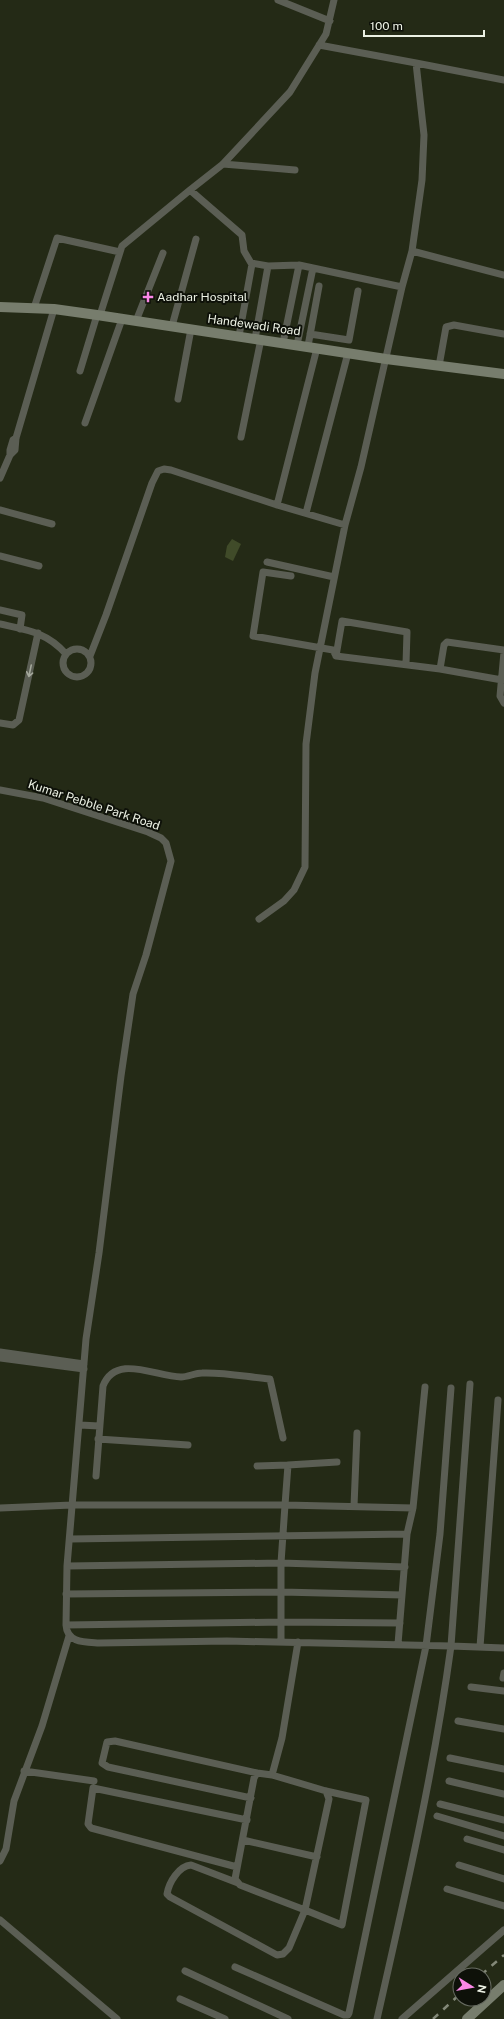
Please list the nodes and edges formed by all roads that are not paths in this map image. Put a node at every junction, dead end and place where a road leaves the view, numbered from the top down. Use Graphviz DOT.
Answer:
graph roads {
  1 [pos="278,0"];
  2 [pos="334,0"];
  3 [pos="330,21"];
  4 [pos="319,45"];
  5 [pos="416,63"];
  6 [pos="504,80"];
  7 [pos="223,164"];
  8 [pos="294,170"];
  9 [pos="190,190"];
  10 [pos="196,239"];
  11 [pos="412,251"];
  12 [pos="120,252"];
  13 [pos="163,253"];
  14 [pos="252,264"];
  15 [pos="298,265"];
  16 [pos="268,266"];
  17 [pos="313,268"];
  18 [pos="504,275"];
  19 [pos="319,286"];
  20 [pos="402,287"];
  21 [pos="358,291"];
  22 [pos="0,307"];
  23 [pos="34,308"];
  24 [pos="54,309"];
  25 [pos="99,315"];
  26 [pos="122,318"];
  27 [pos="136,321"];
  28 [pos="172,326"];
  29 [pos="191,329"];
  30 [pos="310,334"];
  31 [pos="504,334"];
  32 [pos="239,336"];
  33 [pos="328,336"];
  34 [pos="258,339"];
  35 [pos="282,343"];
  36 [pos="297,345"];
  37 [pos="317,348"];
  38 [pos="348,353"];
  39 [pos="386,359"];
  40 [pos="439,366"];
  41 [pos="80,371"];
  42 [pos="504,374"];
  43 [pos="178,399"];
  44 [pos="85,423"];
  45 [pos="241,438"];
  46 [pos="0,478"];
  47 [pos="277,505"];
  48 [pos="0,510"];
  49 [pos="306,513"];
  50 [pos="52,524"];
  51 [pos="344,525"];
  52 [pos="0,556"];
  53 [pos="267,562"];
  54 [pos="38,566"];
  55 [pos="291,576"];
  56 [pos="334,577"];
  57 [pos="0,610"];
  58 [pos="0,624"];
  59 [pos="20,628"];
  60 [pos="38,633"];
  61 [pos="320,648"];
  62 [pos="504,651"];
  63 [pos="66,654"];
  64 [pos="90,656"];
  65 [pos="336,656"];
  66 [pos="406,664"];
  67 [pos="440,669"];
  68 [pos="502,680"];
  69 [pos="504,703"];
  70 [pos="0,723"];
  71 [pos="0,790"];
  72 [pos="259,919"];
  73 [pos="0,1352"];
  74 [pos="0,1358"];
  75 [pos="84,1367"];
  76 [pos="470,1384"];
  77 [pos="425,1387"];
  78 [pos="451,1388"];
  79 [pos="498,1400"];
  80 [pos="80,1425"];
  81 [pos="99,1426"];
  82 [pos="357,1433"];
  83 [pos="283,1438"];
  84 [pos="98,1439"];
  85 [pos="188,1445"];
  86 [pos="337,1462"];
  87 [pos="288,1464"];
  88 [pos="257,1466"];
  89 [pos="96,1476"];
  90 [pos="72,1505"];
  91 [pos="285,1505"];
  92 [pos="354,1506"];
  93 [pos="0,1508"];
  94 [pos="413,1508"];
  95 [pos="407,1534"];
  96 [pos="283,1536"];
  97 [pos="70,1538"];
  98 [pos="281,1563"];
  99 [pos="67,1566"];
  100 [pos="404,1567"];
  101 [pos="282,1592"];
  102 [pos="66,1594"];
  103 [pos="402,1594"];
  104 [pos="282,1622"];
  105 [pos="66,1624"];
  106 [pos="400,1624"];
  107 [pos="69,1636"];
  108 [pos="281,1642"];
  109 [pos="298,1642"];
  110 [pos="398,1644"];
  111 [pos="426,1646"];
  112 [pos="451,1646"];
  113 [pos="480,1647"];
  114 [pos="504,1648"];
  115 [pos="472,1687"];
  116 [pos="504,1691"];
  117 [pos="458,1722"];
  118 [pos="504,1729"];
  119 [pos="450,1758"];
  120 [pos="504,1769"];
  121 [pos="24,1771"];
  122 [pos="257,1773"];
  123 [pos="272,1775"];
  124 [pos="94,1781"];
  125 [pos="449,1781"];
  126 [pos="326,1791"];
  127 [pos="504,1794"];
  128 [pos="251,1798"];
  129 [pos="440,1804"];
  130 [pos="437,1816"];
  131 [pos="247,1820"];
  132 [pos="504,1820"];
  133 [pos="504,1836"];
  134 [pos="467,1839"];
  135 [pos="243,1840"];
  136 [pos="504,1850"];
  137 [pos="317,1856"];
  138 [pos="198,1857"];
  139 [pos="0,1861"];
  140 [pos="459,1865"];
  141 [pos="196,1867"];
  142 [pos="237,1867"];
  143 [pos="504,1879"];
  144 [pos="238,1883"];
  145 [pos="447,1890"];
  146 [pos="504,1906"];
  147 [pos="305,1910"];
  148 [pos="0,1920"];
  149 [pos="504,1930"];
  150 [pos="235,1967"];
  151 [pos="185,1971"];
  152 [pos="504,1985"];
  153 [pos="180,1999"];
  154 [pos="349,2017"];
  155 [pos="117,2019"];
  156 [pos="225,2019"];
  157 [pos="288,2019"];
  158 [pos="377,2019"];
  159 [pos="402,2019"];
  160 [pos="467,2019"];
  1 -- 3 [label="street"];
  2 -- 3 [label="street"];
  3 -- 4 [label="street"];
  4 -- 5 [label="street"];
  4 -- 7 [label="street"];
  5 -- 6 [label="street"];
  5 -- 11 [label="street"];
  7 -- 8 [label="street"];
  7 -- 9 [label="street"];
  9 -- 12 [label="street"];
  9 -- 14 [label="street"];
  10 -- 28 [label="street"];
  11 -- 18 [label="street"];
  11 -- 20 [label="street"];
  12 -- 23 [label="street"];
  12 -- 25 [label="street"];
  13 -- 27 [label="street"];
  14 -- 16 [label="street"];
  14 -- 32 [label="street"];
  15 -- 16 [label="street"];
  15 -- 17 [label="street"];
  15 -- 35 [label="street"];
  16 -- 34 [label="street"];
  17 -- 20 [label="street"];
  17 -- 36 [label="street"];
  19 -- 30 [label="street"];
  20 -- 39 [label="street"];
  21 -- 33 [label="street"];
  22 -- 23 [label="main road, Handewadi Road"];
  23 -- 24 [label="main road, Handewadi Road"];
  24 -- 25 [label="main road, Handewadi Road"];
  24 -- 46 [label="street"];
  25 -- 26 [label="main road, Handewadi Road"];
  25 -- 41 [label="street"];
  26 -- 27 [label="main road, Handewadi Road"];
  26 -- 44 [label="street"];
  27 -- 28 [label="main road, Handewadi Road"];
  28 -- 29 [label="main road, Handewadi Road"];
  29 -- 32 [label="main road, Handewadi Road"];
  29 -- 43 [label="street"];
  30 -- 33 [label="street"];
  30 -- 37 [label="street"];
  31 -- 40 [label="street"];
  32 -- 34 [label="main road, Handewadi Road"];
  33 -- 37 [label="street"];
  34 -- 35 [label="main road, Handewadi Road"];
  34 -- 45 [label="street"];
  35 -- 36 [label="main road, Handewadi Road"];
  36 -- 37 [label="main road, Handewadi Road"];
  37 -- 38 [label="main road, Handewadi Road"];
  37 -- 47 [label="street"];
  38 -- 39 [label="main road, Handewadi Road"];
  38 -- 49 [label="street"];
  39 -- 40 [label="main road, Handewadi Road"];
  39 -- 51 [label="street"];
  40 -- 42 [label="main road, Handewadi Road"];
  47 -- 49 [label="street"];
  47 -- 64 [label="street"];
  48 -- 50 [label="street"];
  49 -- 51 [label="street"];
  51 -- 56 [label="street"];
  52 -- 54 [label="street"];
  53 -- 56 [label="street"];
  55 -- 61 [label="street"];
  56 -- 61 [label="street"];
  57 -- 59 [label="street"];
  58 -- 59 [label="street"];
  59 -- 60 [label="street"];
  60 -- 63 [label="street"];
  60 -- 70 [label="street, one-way"];
  61 -- 65 [label="street"];
  61 -- 72 [label="street"];
  62 -- 67 [label="street"];
  62 -- 68 [label="street"];
  63 -- 64 [label="street"];
  63 -- 64 [label="street"];
  65 -- 66 [label="street"];
  65 -- 66 [label="street"];
  66 -- 67 [label="street"];
  67 -- 68 [label="street"];
  68 -- 69 [label="street"];
  71 -- 75 [label="street, Kumar Pebble Park Road"];
  73 -- 75 [label="street"];
  74 -- 75 [label="street"];
  75 -- 80 [label="street, Kumar Pebble Park Road"];
  76 -- 112 [label="street"];
  77 -- 94 [label="street"];
  78 -- 111 [label="street"];
  79 -- 113 [label="street"];
  80 -- 81 [label="street"];
  80 -- 90 [label="street, Kumar Pebble Park Road"];
  81 -- 83 [label="street"];
  81 -- 84 [label="street"];
  82 -- 92 [label="street"];
  84 -- 85 [label="street"];
  84 -- 89 [label="street"];
  86 -- 87 [label="street"];
  87 -- 88 [label="street"];
  87 -- 91 [label="street"];
  90 -- 91 [label="street"];
  90 -- 93 [label="street"];
  90 -- 97 [label="street, Kumar Pebble Park Road"];
  91 -- 92 [label="street"];
  91 -- 96 [label="street"];
  92 -- 94 [label="street"];
  94 -- 95 [label="street"];
  95 -- 96 [label="street"];
  95 -- 100 [label="street"];
  96 -- 97 [label="street"];
  96 -- 98 [label="street"];
  97 -- 99 [label="street, Kumar Pebble Park Road"];
  98 -- 99 [label="street"];
  98 -- 100 [label="street"];
  98 -- 101 [label="street"];
  99 -- 102 [label="street, Kumar Pebble Park Road"];
  100 -- 103 [label="street"];
  101 -- 102 [label="street"];
  101 -- 103 [label="street"];
  101 -- 104 [label="street"];
  102 -- 105 [label="street, Kumar Pebble Park Road"];
  103 -- 106 [label="street"];
  104 -- 105 [label="street"];
  104 -- 106 [label="street"];
  104 -- 108 [label="street"];
  105 -- 107 [label="street, Kumar Pebble Park Road"];
  106 -- 110 [label="street"];
  107 -- 108 [label="street"];
  107 -- 121 [label="street"];
  108 -- 109 [label="street"];
  109 -- 110 [label="street"];
  109 -- 123 [label="street"];
  110 -- 111 [label="street"];
  111 -- 112 [label="street"];
  111 -- 154 [label="street"];
  112 -- 113 [label="street"];
  112 -- 158 [label="street"];
  113 -- 114 [label="street"];
  115 -- 116 [label="street"];
  117 -- 118 [label="street"];
  119 -- 120 [label="street"];
  121 -- 124 [label="street"];
  121 -- 139 [label="street"];
  122 -- 123 [label="street"];
  122 -- 128 [label="street"];
  122 -- 128 [label="street"];
  123 -- 126 [label="street"];
  125 -- 127 [label="street"];
  126 -- 137 [label="street"];
  126 -- 147 [label="street"];
  128 -- 131 [label="street"];
  129 -- 132 [label="street"];
  130 -- 133 [label="street"];
  131 -- 135 [label="street"];
  131 -- 138 [label="street"];
  134 -- 136 [label="street"];
  135 -- 137 [label="street"];
  135 -- 142 [label="street"];
  137 -- 147 [label="street"];
  138 -- 141 [label="street"];
  138 -- 142 [label="street"];
  140 -- 143 [label="street"];
  141 -- 144 [label="street"];
  141 -- 147 [label="street"];
  142 -- 144 [label="street"];
  144 -- 147 [label="street"];
  145 -- 146 [label="street"];
  148 -- 155 [label="street"];
  149 -- 159 [label="street"];
  150 -- 154 [label="street"];
  151 -- 157 [label="street"];
  152 -- 160 [label="main road"];
  153 -- 156 [label="street"];
}
